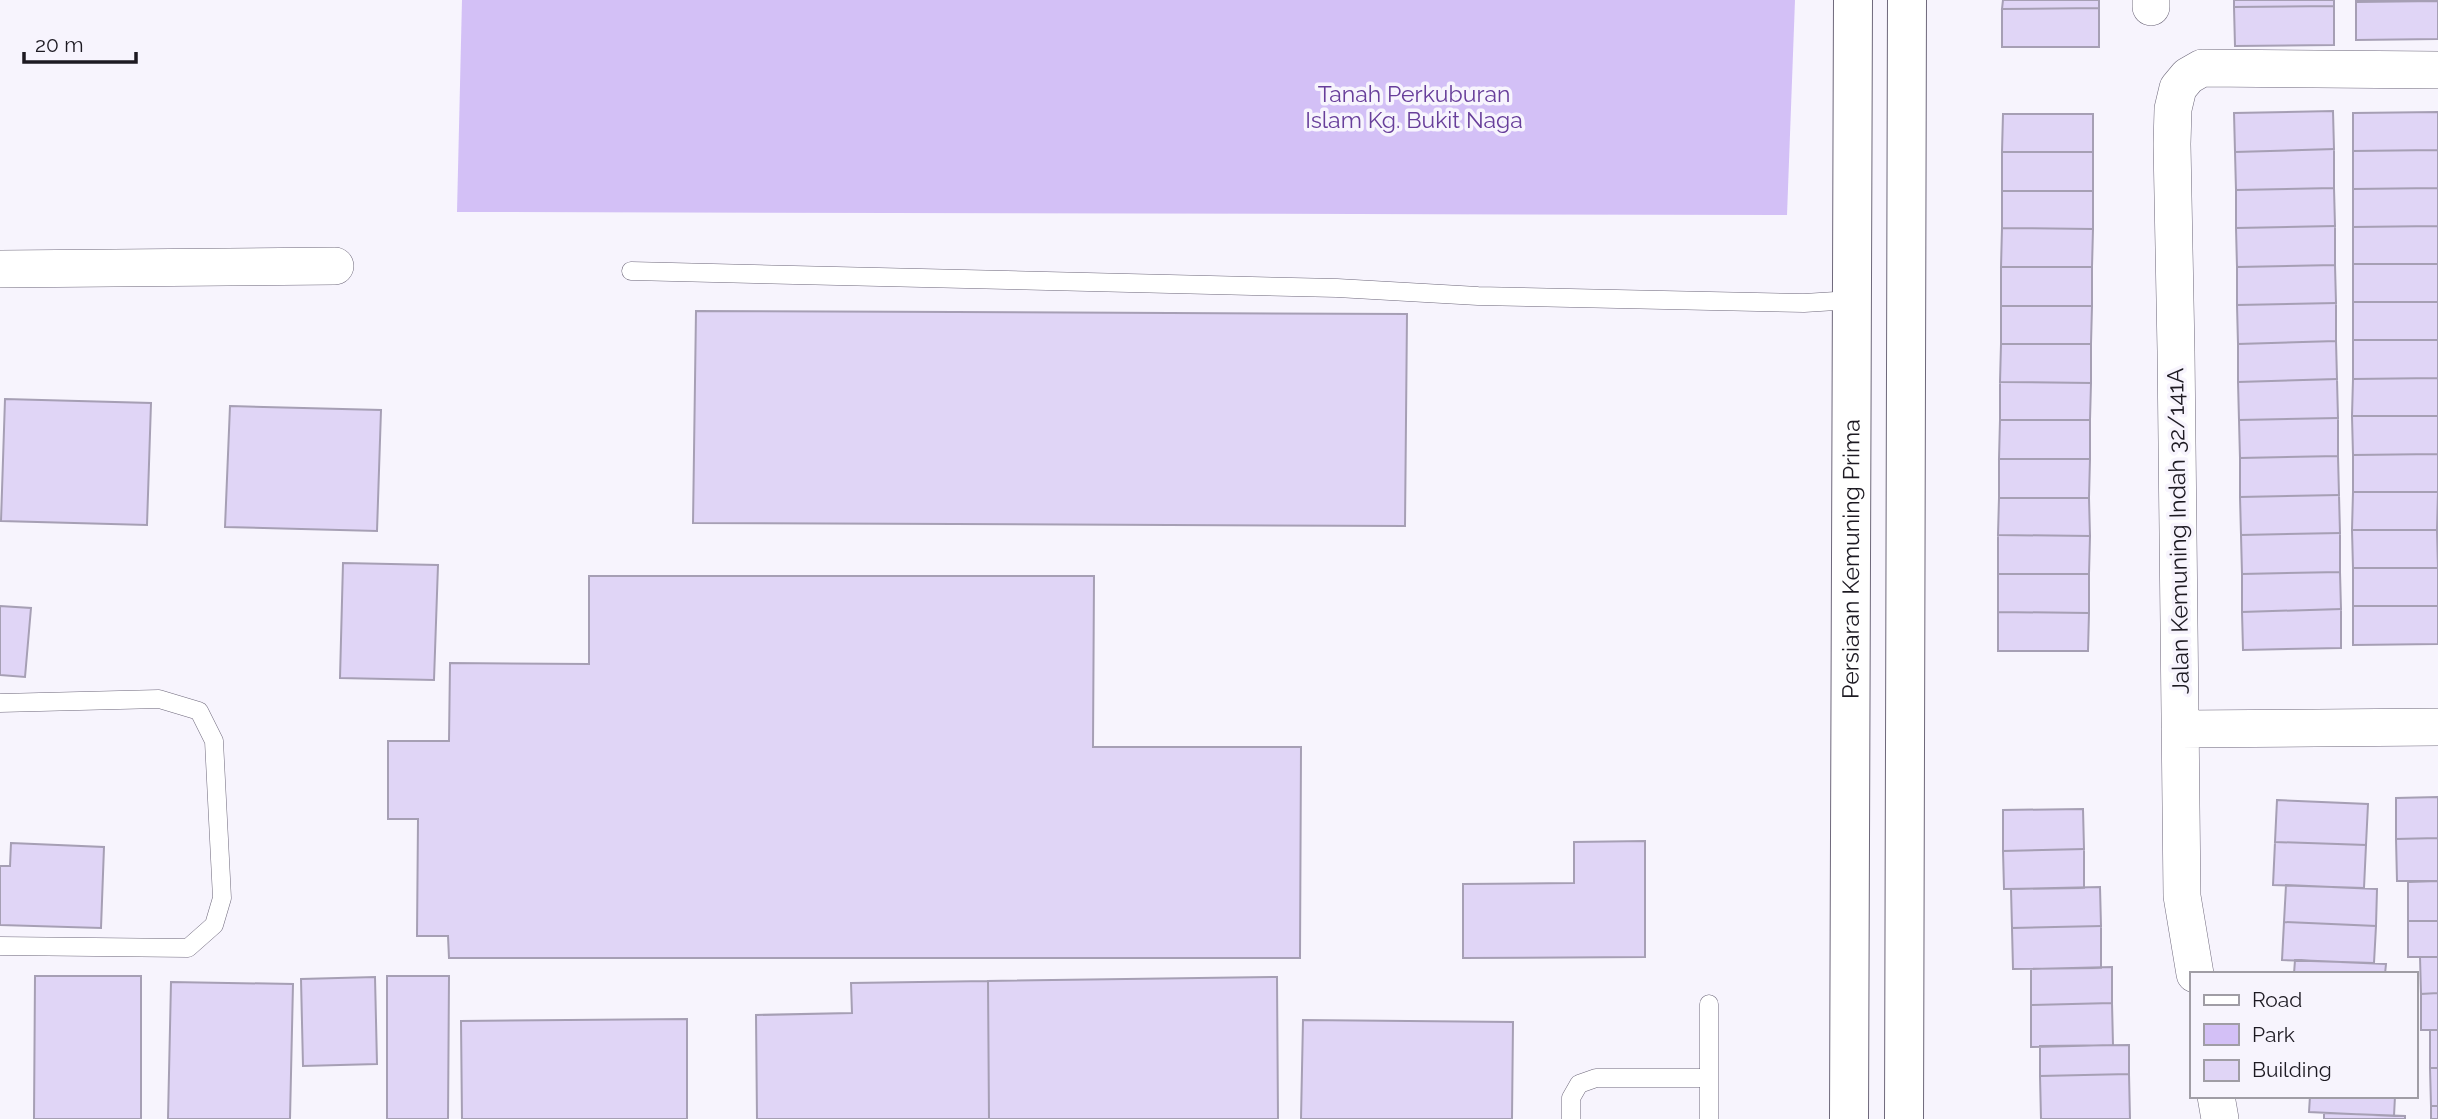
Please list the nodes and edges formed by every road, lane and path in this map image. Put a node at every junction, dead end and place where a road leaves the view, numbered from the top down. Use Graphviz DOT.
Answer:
graph roads {
  1 [pos="1853,0"];
  2 [pos="1907,0"];
  3 [pos="2438,70"];
  4 [pos="335,266"];
  5 [pos="0,269"];
  6 [pos="631,271"];
  7 [pos="1852,300"];
  8 [pos="0,703"];
  9 [pos="2438,727"];
  10 [pos="2180,729"];
  11 [pos="0,946"];
  12 [pos="2195,972"];
  13 [pos="1709,1004"];
  14 [pos="1709,1078"];
  15 [pos="2216,1098"];
  16 [pos="1571,1119"];
  17 [pos="1709,1119"];
  18 [pos="1849,1119"];
  19 [pos="1905,1119"];
  20 [pos="2220,1119"];
  1 -- 7 [label="street, Persiaran Kemuning Prima"];
  2 -- 19 [label="street"];
  3 -- 10 [label="street, Jalan Kemuning Indah 32/141A"];
  4 -- 5 [label="street"];
  6 -- 7 [label="lane"];
  7 -- 18 [label="street, Persiaran Kemuning Prima"];
  8 -- 11 [label="lane"];
  9 -- 10 [label="street"];
  10 -- 12 [label="street, Jalan Kemuning Indah 32/141A"];
  13 -- 14 [label="lane"];
  14 -- 16 [label="lane"];
  14 -- 17 [label="lane"];
  15 -- 20 [label="street"];
}
